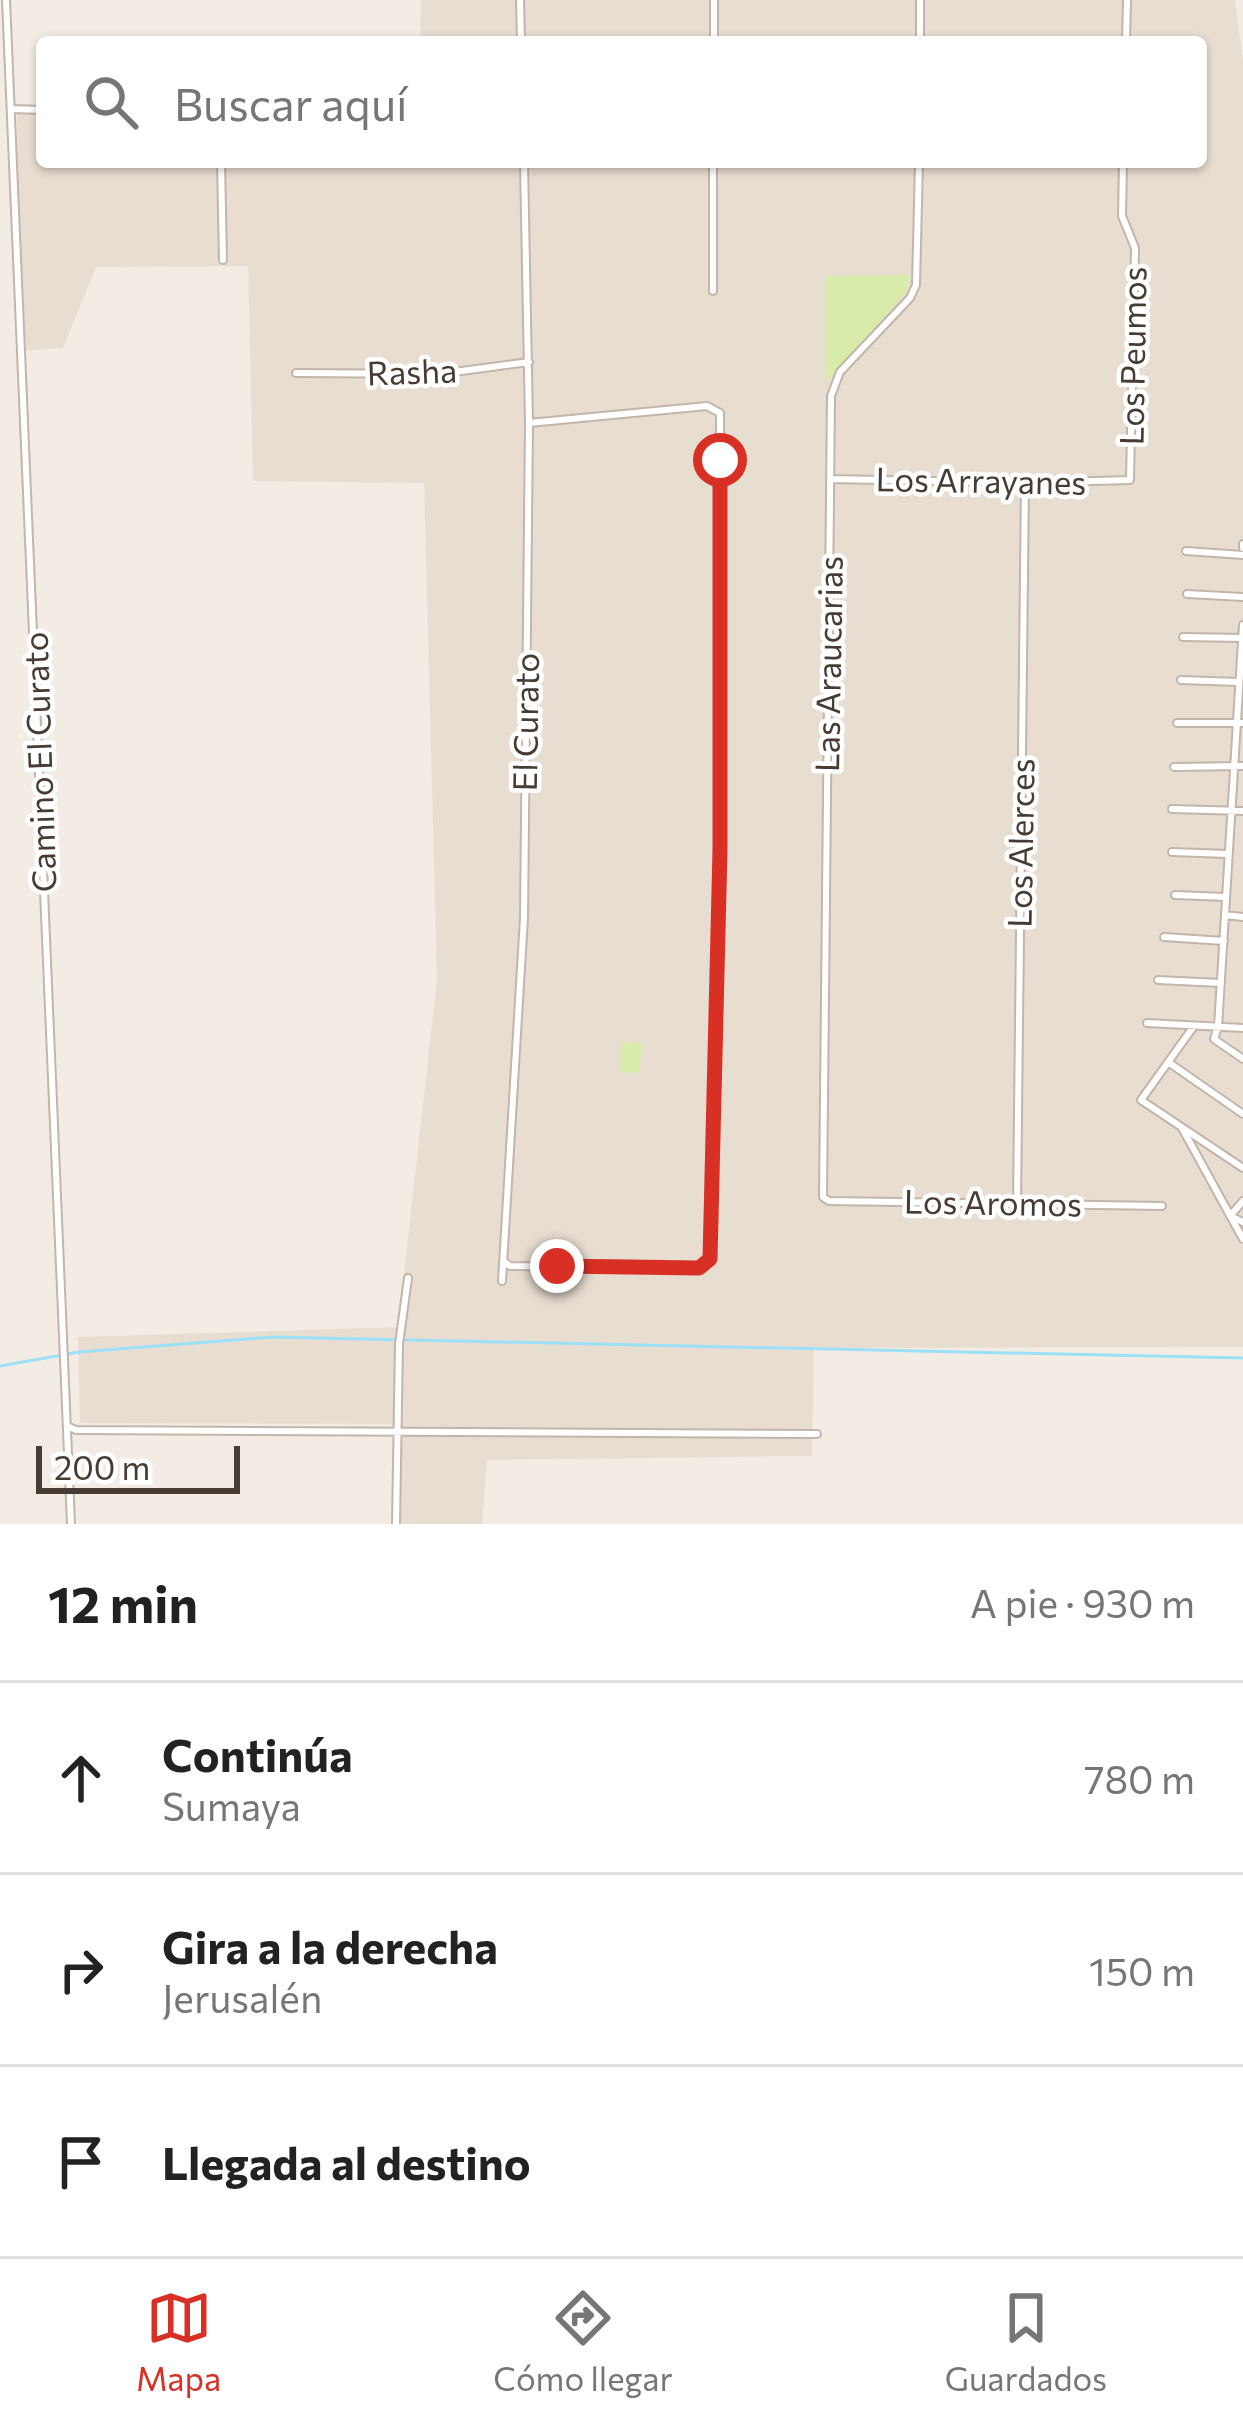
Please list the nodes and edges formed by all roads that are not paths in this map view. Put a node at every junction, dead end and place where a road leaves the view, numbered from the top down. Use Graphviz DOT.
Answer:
graph roads {
  1 [pos="6,0"];
  2 [pos="520,0"];
  3 [pos="714,0"];
  4 [pos="920,0"];
  5 [pos="1127,0"];
  6 [pos="521,36"];
  7 [pos="714,36"];
  8 [pos="920,36"];
  9 [pos="1126,36"];
  10 [pos="11,109"];
  11 [pos="36,110"];
  12 [pos="221,168"];
  13 [pos="524,168"];
  14 [pos="713,168"];
  15 [pos="919,168"];
  16 [pos="1123,168"];
  17 [pos="223,260"];
  18 [pos="713,291"];
  19 [pos="529,362"];
  20 [pos="296,373"];
  21 [pos="530,422"];
  22 [pos="831,479"];
  23 [pos="1130,480"];
  24 [pos="1025,483"];
  25 [pos="1243,549"];
  26 [pos="1186,551"];
  27 [pos="1187,594"];
  28 [pos="1243,597"];
  29 [pos="1243,626"];
  30 [pos="1183,637"];
  31 [pos="1243,638"];
  32 [pos="1181,680"];
  33 [pos="1241,681"];
  34 [pos="1177,724"];
  35 [pos="1240,724"];
  36 [pos="1174,767"];
  37 [pos="1239,767"];
  38 [pos="1172,809"];
  39 [pos="1232,811"];
  40 [pos="1243,811"];
  41 [pos="1172,852"];
  42 [pos="1229,854"];
  43 [pos="1175,895"];
  44 [pos="1226,897"];
  45 [pos="1225,915"];
  46 [pos="1243,916"];
  47 [pos="1164,938"];
  48 [pos="1224,940"];
  49 [pos="1158,980"];
  50 [pos="1221,983"];
  51 [pos="1147,1023"];
  52 [pos="1194,1026"];
  53 [pos="1219,1027"];
  54 [pos="1243,1028"];
  55 [pos="1243,1059"];
  56 [pos="1168,1062"];
  57 [pos="1243,1114"];
  58 [pos="1180,1125"];
  59 [pos="1243,1168"];
  60 [pos="824,1198"];
  61 [pos="1243,1201"];
  62 [pos="1017,1204"];
  63 [pos="1162,1206"];
  64 [pos="1230,1216"];
  65 [pos="1243,1222"];
  66 [pos="1243,1239"];
  67 [pos="503,1262"];
  68 [pos="408,1278"];
  69 [pos="502,1281"];
  70 [pos="67,1426"];
  71 [pos="397,1430"];
  72 [pos="817,1434"];
  73 [pos="71,1524"];
  74 [pos="396,1524"];
  1 -- 10 [label="street, Camino El Curato"];
  2 -- 6 [label="street"];
  3 -- 7 [label="street"];
  4 -- 8 [label="street"];
  5 -- 9 [label="street"];
  10 -- 11 [label="street"];
  10 -- 70 [label="street, Camino El Curato"];
  12 -- 17 [label="street"];
  13 -- 19 [label="street, El Curato"];
  14 -- 18 [label="street"];
  15 -- 22 [label="street, Las Araucarias"];
  16 -- 23 [label="street, Los Peumos"];
  19 -- 20 [label="street, Rasha"];
  19 -- 21 [label="street, El Curato"];
  21 -- 67 [label="street, El Curato"];
  21 -- 67 [label="street"];
  22 -- 24 [label="street, Los Arrayanes"];
  22 -- 60 [label="street, Las Araucarias"];
  23 -- 24 [label="street, Los Arrayanes"];
  24 -- 62 [label="street, Los Alerces"];
  25 -- 26 [label="street"];
  27 -- 28 [label="street"];
  29 -- 31 [label="street"];
  30 -- 31 [label="street"];
  31 -- 33 [label="street"];
  32 -- 33 [label="street"];
  33 -- 35 [label="street"];
  34 -- 35 [label="street"];
  35 -- 37 [label="street"];
  36 -- 37 [label="street"];
  37 -- 39 [label="street"];
  38 -- 39 [label="street"];
  39 -- 40 [label="street"];
  39 -- 42 [label="street"];
  41 -- 42 [label="street"];
  42 -- 44 [label="street"];
  43 -- 44 [label="street"];
  44 -- 45 [label="street"];
  45 -- 46 [label="street"];
  45 -- 48 [label="street"];
  47 -- 48 [label="street"];
  48 -- 50 [label="street"];
  49 -- 50 [label="street"];
  50 -- 53 [label="street"];
  51 -- 52 [label="street"];
  52 -- 53 [label="street"];
  52 -- 56 [label="street"];
  53 -- 54 [label="street"];
  53 -- 55 [label="street"];
  56 -- 57 [label="street"];
  56 -- 58 [label="street"];
  58 -- 59 [label="street"];
  58 -- 64 [label="street"];
  60 -- 62 [label="street, Los Aromos"];
  61 -- 64 [label="street"];
  62 -- 63 [label="street, Los Aromos"];
  64 -- 65 [label="street"];
  64 -- 66 [label="street"];
  67 -- 69 [label="street, El Curato"];
  68 -- 71 [label="street"];
  70 -- 71 [label="street"];
  70 -- 73 [label="street, Camino El Curato"];
  71 -- 72 [label="street"];
  71 -- 74 [label="street"];
}
